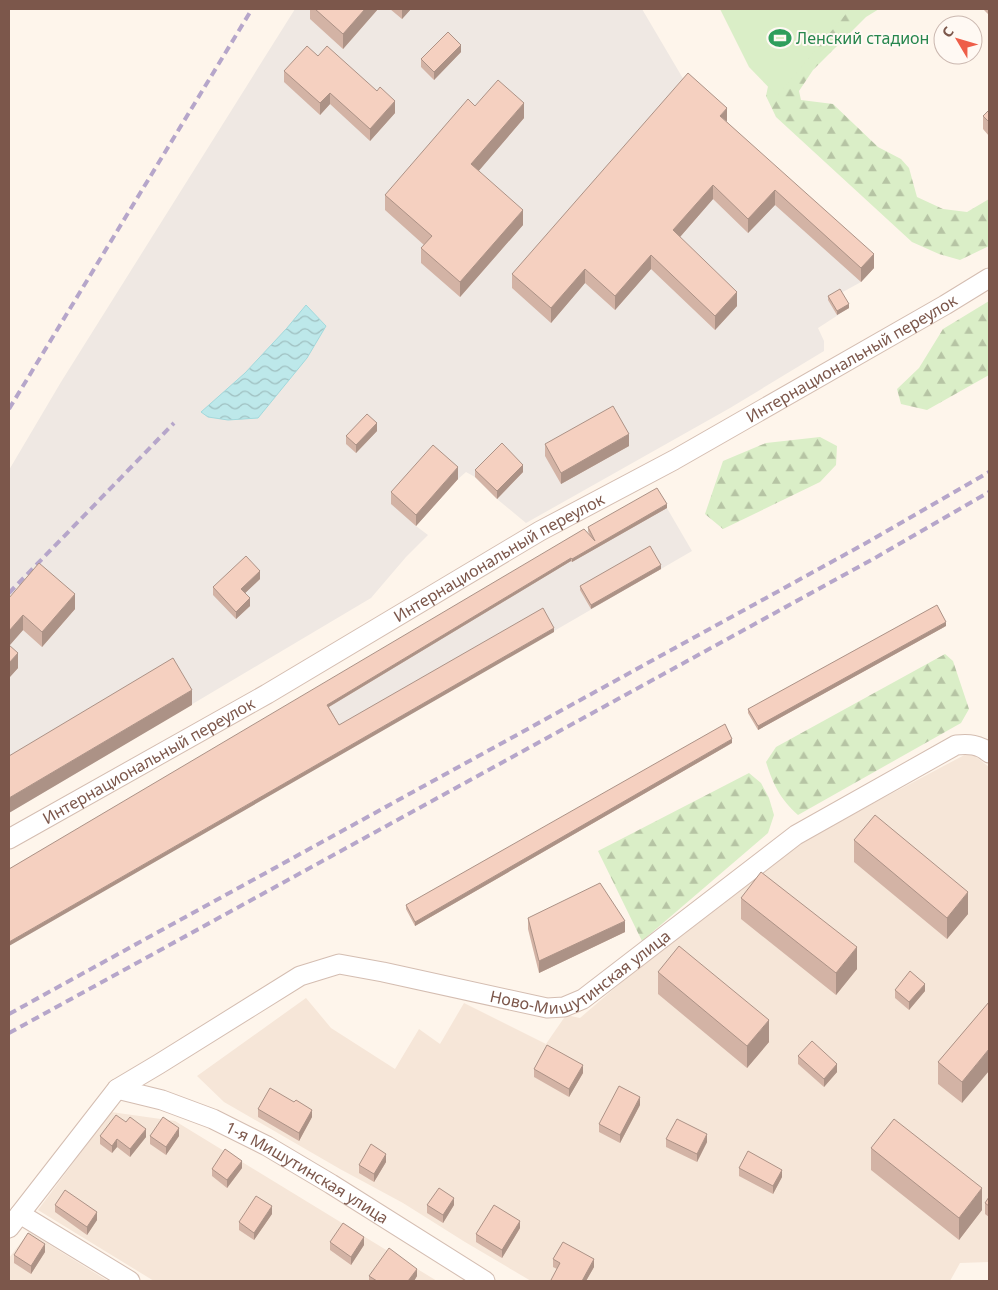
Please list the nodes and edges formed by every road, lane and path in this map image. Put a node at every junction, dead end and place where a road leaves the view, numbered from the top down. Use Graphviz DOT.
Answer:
graph roads {
  1 [pos="989,278"];
  2 [pos="989,752"];
  3 [pos="9,839"];
  4 [pos="117,1089"];
  5 [pos="14,1221"];
  6 [pos="130,1281"];
  7 [pos="485,1281"];
  1 -- 3 [label="street, Интернациональный переулок"];
  2 -- 4 [label="street, Ново-Мишутинская улица"];
  4 -- 5 [label="street"];
  4 -- 7 [label="street, 1-я Мишутинская улица"];
  5 -- 6 [label="street"];
}
